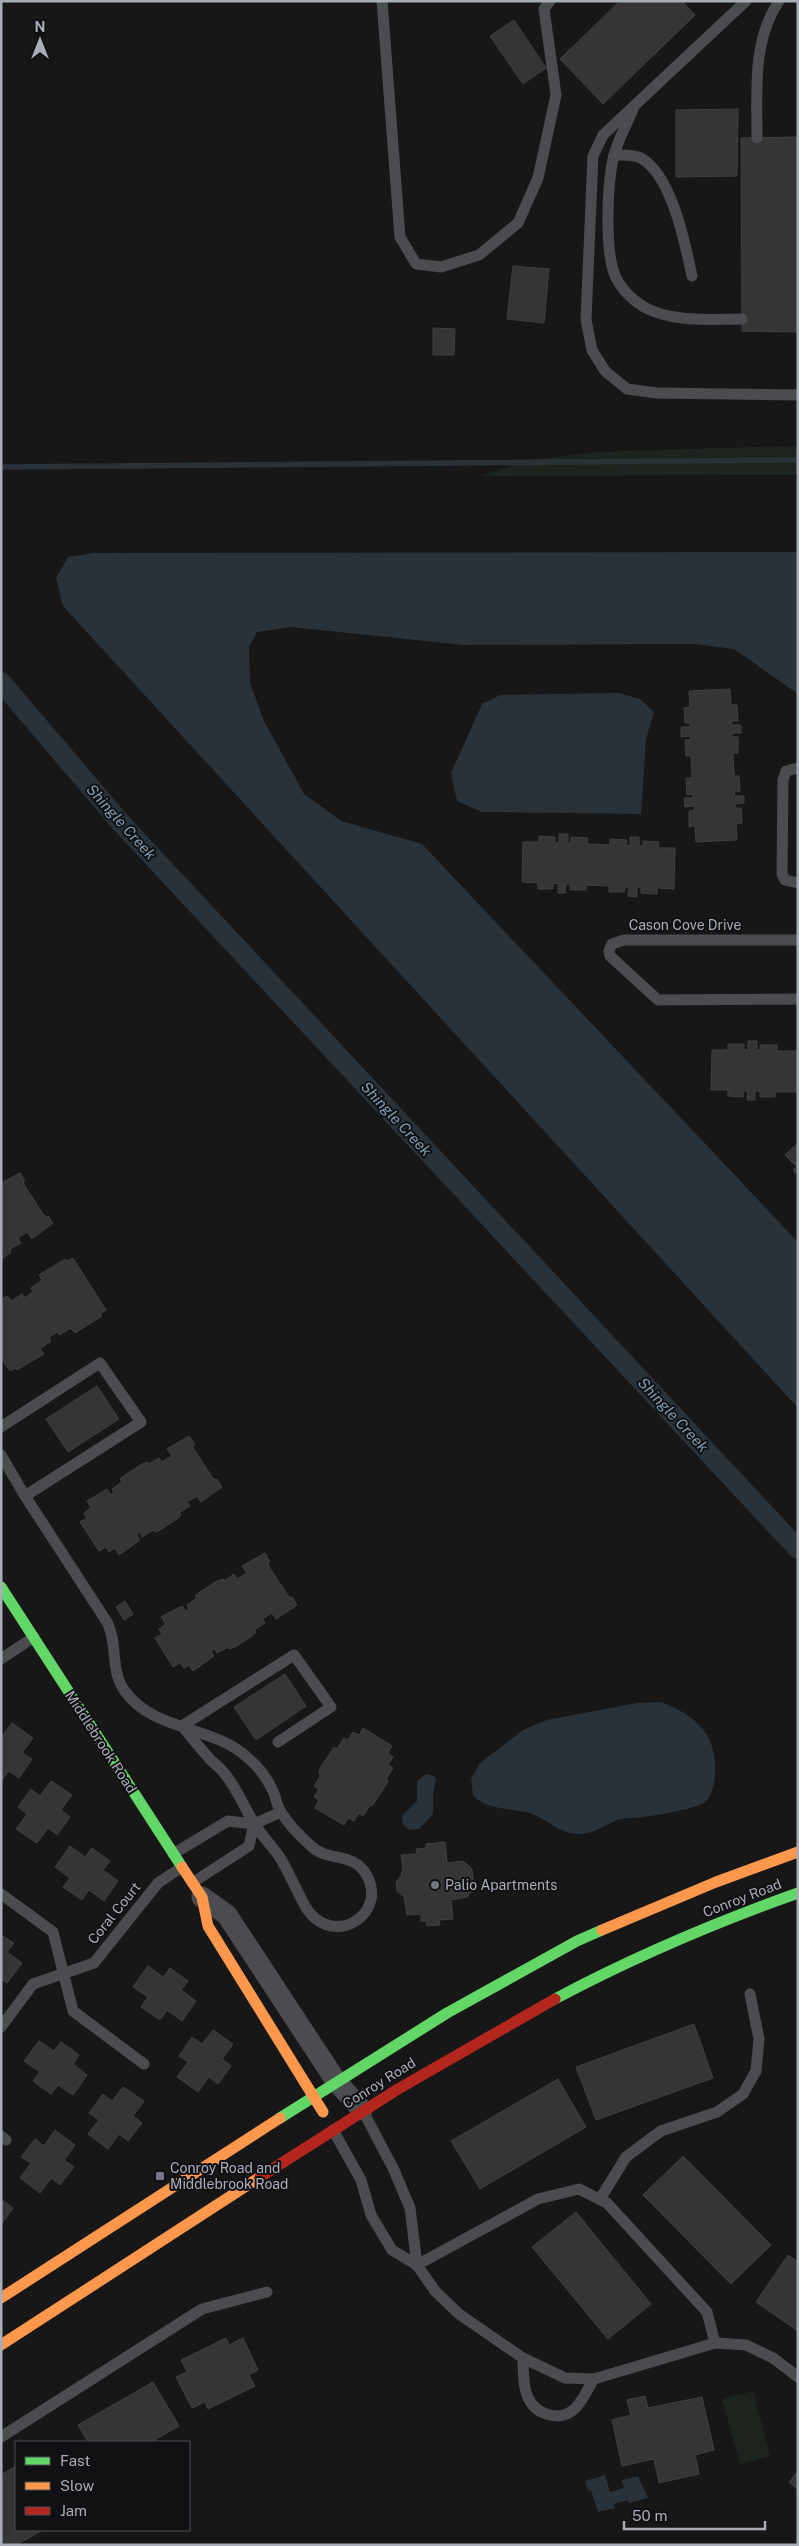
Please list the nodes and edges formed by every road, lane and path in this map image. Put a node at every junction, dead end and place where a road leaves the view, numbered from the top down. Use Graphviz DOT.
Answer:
graph roads {
  1 [pos="382,1"];
  2 [pos="550,1"];
  3 [pos="746,1"];
  4 [pos="779,1"];
  5 [pos="634,106"];
  6 [pos="757,138"];
  7 [pos="614,155"];
  8 [pos="692,276"];
  9 [pos="742,319"];
  10 [pos="798,396"];
  11 [pos="798,768"];
  12 [pos="798,883"];
  13 [pos="798,940"];
  14 [pos="798,999"];
  15 [pos="1,1427"];
  16 [pos="1,1455"];
  17 [pos="25,1496"];
  18 [pos="1,1587"];
  19 [pos="34,1638"];
  20 [pos="1,1659"];
  21 [pos="182,1726"];
  22 [pos="278,1742"];
  23 [pos="281,1812"];
  24 [pos="254,1824"];
  25 [pos="798,1852"];
  26 [pos="173,1854"];
  27 [pos="182,1867"];
  28 [pos="197,1890"];
  29 [pos="798,1893"];
  30 [pos="1,1894"];
  31 [pos="64,1974"];
  32 [pos="750,1994"];
  33 [pos="1,2027"];
  34 [pos="144,2064"];
  35 [pos="336,2081"];
  36 [pos="315,2096"];
  37 [pos="362,2110"];
  38 [pos="332,2130"];
  39 [pos="600,2199"];
  40 [pos="418,2265"];
  41 [pos="267,2292"];
  42 [pos="1,2298"];
  43 [pos="715,2343"];
  44 [pos="1,2345"];
  45 [pos="523,2358"];
  46 [pos="798,2377"];
  47 [pos="594,2379"];
  48 [pos="1,2437"];
  1 -- 2 [label="lane"];
  3 -- 5 [label="lane"];
  4 -- 6 [label="lane"];
  5 -- 7 [label="lane"];
  5 -- 10 [label="lane"];
  7 -- 8 [label="lane"];
  7 -- 9 [label="lane"];
  11 -- 12 [label="lane"];
  13 -- 14 [label="lane, Cason Cove Drive"];
  15 -- 17 [label="lane"];
  16 -- 17 [label="lane"];
  17 -- 21 [label="lane"];
  18 -- 19 [label="main road, Middlebrook Road"];
  19 -- 20 [label="lane"];
  19 -- 26 [label="main road, Middlebrook Road"];
  21 -- 22 [label="lane"];
  21 -- 23 [label="lane"];
  21 -- 24 [label="lane"];
  23 -- 24 [label="lane"];
  23 -- 24 [label="lane"];
  24 -- 26 [label="lane"];
  24 -- 28 [label="lane"];
  25 -- 35 [label="main road, Conroy Road"];
  26 -- 27 [label="main road, Middlebrook Road"];
  27 -- 28 [label="main road, Middlebrook Road"];
  27 -- 31 [label="lane, Coral Court"];
  28 -- 35 [label="street, Middlebrook Road"];
  28 -- 36 [label="main road, Middlebrook Road"];
  29 -- 37 [label="main road, Conroy Road"];
  30 -- 31 [label="lane"];
  31 -- 33 [label="lane, Coral Court"];
  31 -- 34 [label="lane"];
  32 -- 39 [label="lane"];
  35 -- 36 [label="main road, Conroy Road"];
  35 -- 37 [label="street, Middlebrook Road"];
  36 -- 38 [label="main road, Middlebrook Road"];
  36 -- 42 [label="main road, Conroy Road"];
  37 -- 38 [label="main road, Conroy Road"];
  37 -- 40 [label="lane"];
  38 -- 40 [label="lane"];
  38 -- 44 [label="main road, Conroy Road"];
  39 -- 40 [label="lane"];
  39 -- 43 [label="lane"];
  40 -- 45 [label="lane"];
  41 -- 48 [label="lane"];
  43 -- 46 [label="lane"];
  43 -- 47 [label="lane"];
  45 -- 47 [label="lane"];
  45 -- 47 [label="lane"];
}
